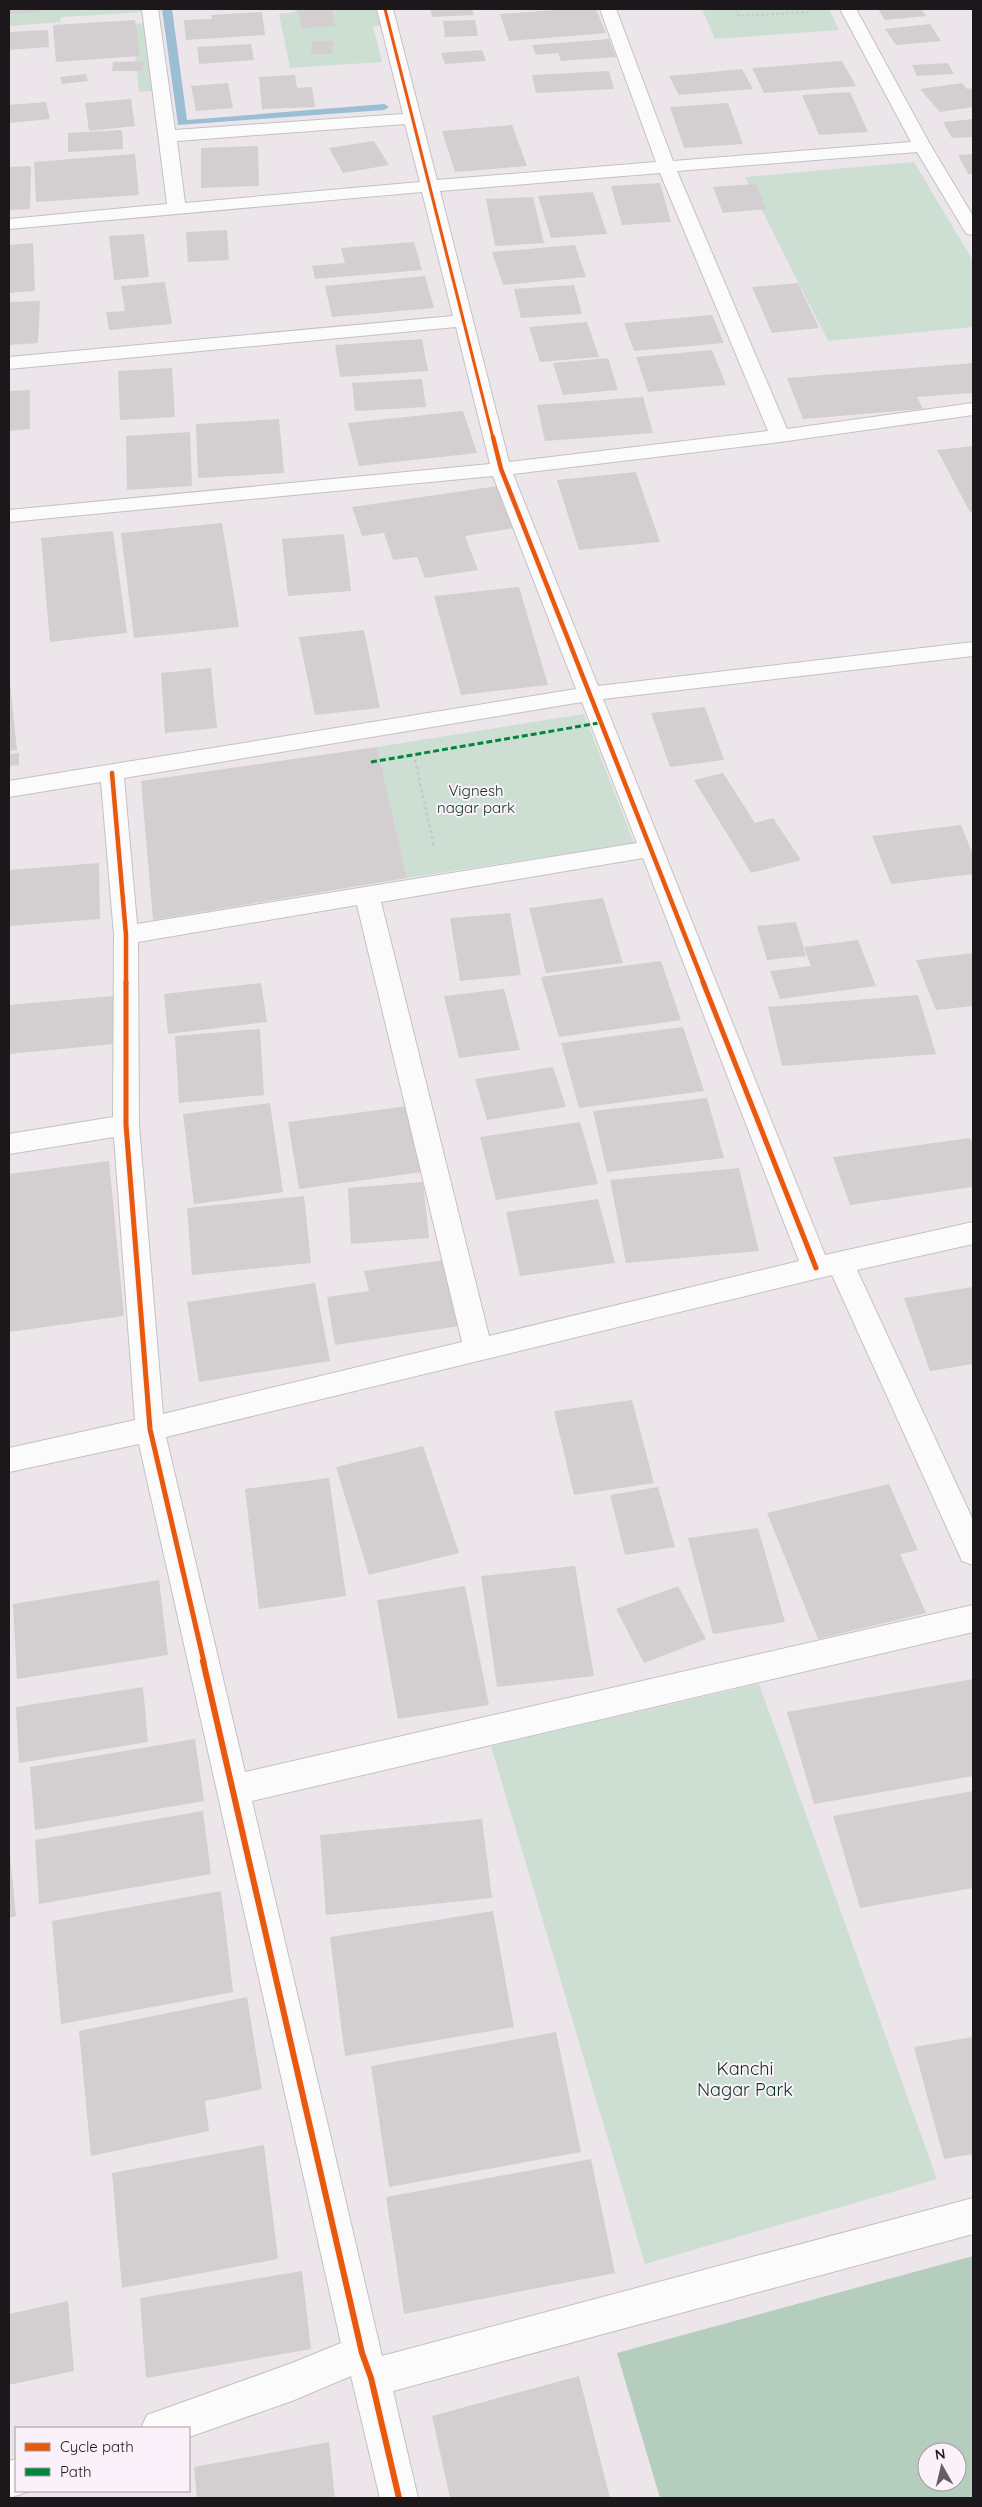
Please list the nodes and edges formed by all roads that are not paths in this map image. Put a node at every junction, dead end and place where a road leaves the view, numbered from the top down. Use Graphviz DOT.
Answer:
graph roads {
  1 [pos="150,9"];
  2 [pos="385,9"];
  3 [pos="608,9"];
  4 [pos="848,9"];
  5 [pos="413,118"];
  6 [pos="167,136"];
  7 [pos="922,146"];
  8 [pos="667,168"];
  9 [pos="430,186"];
  10 [pos="177,208"];
  11 [pos="9,224"];
  12 [pos="973,230"];
  13 [pos="462,321"];
  14 [pos="9,363"];
  15 [pos="973,409"];
  16 [pos="780,436"];
  17 [pos="501,469"];
  18 [pos="9,516"];
  19 [pos="973,649"];
  20 [pos="588,694"];
  21 [pos="112,773"];
  22 [pos="9,789"];
  23 [pos="650,849"];
  24 [pos="367,895"];
  25 [pos="126,936"];
  26 [pos="126,1124"];
  27 [pos="9,1144"];
  28 [pos="973,1233"];
  29 [pos="828,1265"];
  30 [pos="478,1350"];
  31 [pos="150,1429"];
  32 [pos="9,1460"];
  33 [pos="973,1552"];
  34 [pos="973,1618"];
  35 [pos="234,1790"];
  36 [pos="973,2216"];
  37 [pos="366,2366"];
  38 [pos="163,2427"];
  39 [pos="399,2498"];
  1 -- 6 [label="street"];
  2 -- 5 [label="street"];
  3 -- 8 [label="street"];
  4 -- 7 [label="street"];
  5 -- 6 [label="street"];
  5 -- 9 [label="street"];
  6 -- 10 [label="street"];
  7 -- 8 [label="street"];
  7 -- 12 [label="street"];
  8 -- 9 [label="street"];
  8 -- 16 [label="street"];
  9 -- 10 [label="street"];
  9 -- 13 [label="street"];
  10 -- 11 [label="street"];
  13 -- 14 [label="street"];
  13 -- 17 [label="street"];
  15 -- 16 [label="street"];
  16 -- 17 [label="street"];
  17 -- 18 [label="street"];
  17 -- 20 [label="street"];
  19 -- 20 [label="street"];
  20 -- 21 [label="street"];
  20 -- 23 [label="street"];
  21 -- 22 [label="street"];
  21 -- 25 [label="street"];
  23 -- 24 [label="street"];
  23 -- 29 [label="street"];
  24 -- 25 [label="street"];
  24 -- 30 [label="street"];
  25 -- 26 [label="street"];
  26 -- 27 [label="street"];
  26 -- 31 [label="street"];
  28 -- 29 [label="street"];
  29 -- 30 [label="street"];
  29 -- 33 [label="street"];
  30 -- 31 [label="street"];
  31 -- 32 [label="street"];
  31 -- 35 [label="street"];
  34 -- 35 [label="street"];
  35 -- 37 [label="street"];
  36 -- 37 [label="street"];
  37 -- 38 [label="street"];
  37 -- 39 [label="street"];
}
